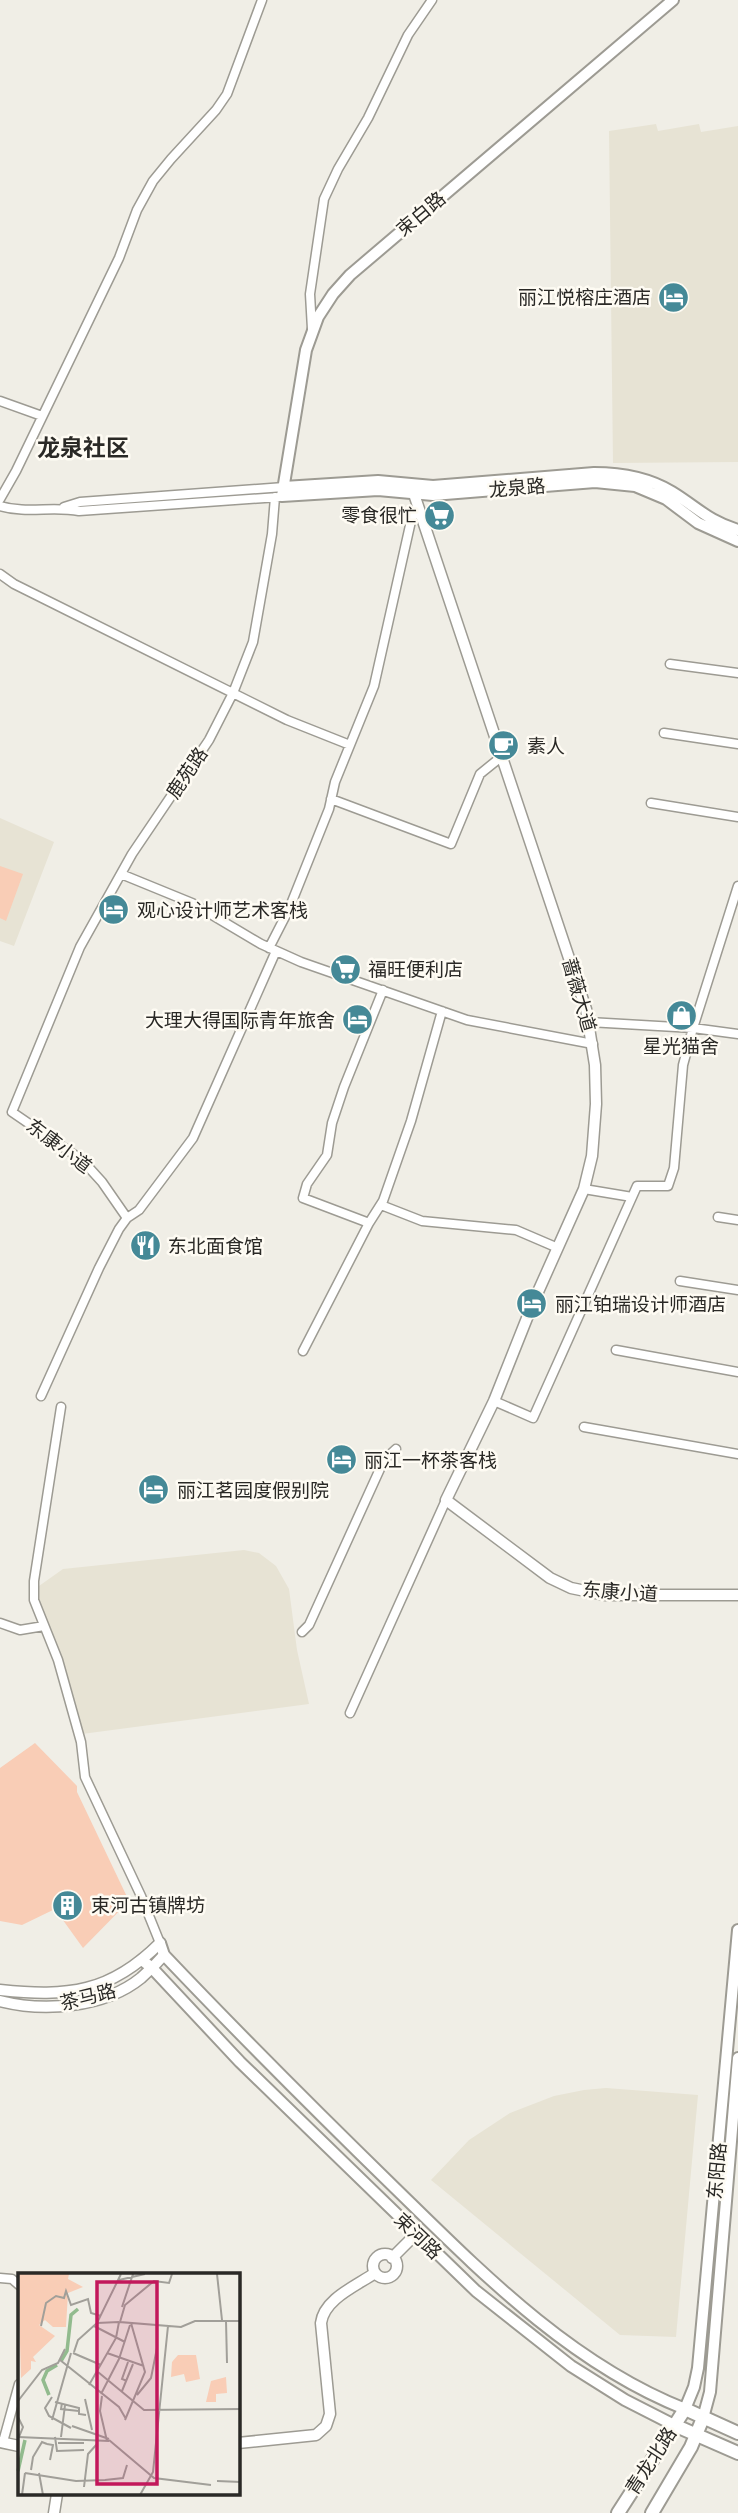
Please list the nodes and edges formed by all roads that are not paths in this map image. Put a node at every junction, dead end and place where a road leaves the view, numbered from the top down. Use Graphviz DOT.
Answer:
graph roads {
  1 [pos="262,0"];
  2 [pos="432,0"];
  3 [pos="673,0"];
  4 [pos="312,330"];
  5 [pos="0,401"];
  6 [pos="42,416"];
  7 [pos="412,489"];
  8 [pos="280,493"];
  9 [pos="0,499"];
  10 [pos="0,506"];
  11 [pos="418,507"];
  12 [pos="61,508"];
  13 [pos="738,530"];
  14 [pos="738,541"];
  15 [pos="0,574"];
  16 [pos="670,664"];
  17 [pos="738,673"];
  18 [pos="233,693"];
  19 [pos="664,733"];
  20 [pos="738,744"];
  21 [pos="350,745"];
  22 [pos="501,757"];
  23 [pos="331,799"];
  24 [pos="651,803"];
  25 [pos="738,817"];
  26 [pos="121,874"];
  27 [pos="738,886"];
  28 [pos="272,949"];
  29 [pos="383,990"];
  30 [pos="442,1011"];
  31 [pos="589,1022"];
  32 [pos="692,1028"];
  33 [pos="738,1034"];
  34 [pos="593,1044"];
  35 [pos="12,1112"];
  36 [pos="584,1189"];
  37 [pos="632,1198"];
  38 [pos="381,1205"];
  39 [pos="718,1217"];
  40 [pos="127,1218"];
  41 [pos="738,1220"];
  42 [pos="369,1223"];
  43 [pos="558,1248"];
  44 [pos="680,1281"];
  45 [pos="738,1290"];
  46 [pos="616,1350"];
  47 [pos="303,1351"];
  48 [pos="738,1371"];
  49 [pos="41,1396"];
  50 [pos="494,1401"];
  51 [pos="61,1407"];
  52 [pos="584,1427"];
  53 [pos="396,1449"];
  54 [pos="738,1454"];
  55 [pos="446,1500"];
  56 [pos="738,1595"];
  57 [pos="0,1623"];
  58 [pos="44,1626"];
  59 [pos="302,1632"];
  60 [pos="350,1713"];
  61 [pos="738,1930"];
  62 [pos="160,1943"];
  63 [pos="164,1955"];
  64 [pos="142,1960"];
  65 [pos="152,1968"];
  66 [pos="0,1990"];
  67 [pos="1,2003"];
  68 [pos="738,2058"];
  69 [pos="416,2234"];
  70 [pos="393,2258"];
  71 [pos="375,2273"];
  72 [pos="0,2278"];
  73 [pos="18,2284"];
  74 [pos="18,2387"];
  75 [pos="685,2409"];
  76 [pos="703,2418"];
  77 [pos="674,2425"];
  78 [pos="738,2433"];
  79 [pos="696,2435"];
  80 [pos="2,2442"];
  81 [pos="240,2444"];
  82 [pos="738,2453"];
  83 [pos="618,2513"];
  84 [pos="652,2513"];
  1 -- 6 [label="street"];
  2 -- 4 [label="street"];
  3 -- 4 [label="main road, 束白路"];
  4 -- 8 [label="main road, 束白路"];
  5 -- 6 [label="street"];
  6 -- 9 [label="street"];
  7 -- 8 [label="main road, 龙泉路"];
  7 -- 11 [label="street, 蔷薇大道"];
  7 -- 13 [label="main road, 龙泉路"];
  7 -- 14 [label="main road, 龙泉路"];
  8 -- 12 [label="street"];
  8 -- 12 [label="street"];
  8 -- 18 [label="street, 鹿苑路"];
  10 -- 12 [label="street"];
  11 -- 21 [label="street"];
  11 -- 22 [label="street, 蔷薇大道"];
  15 -- 18 [label="street"];
  16 -- 17 [label="street"];
  18 -- 21 [label="street"];
  18 -- 26 [label="street, 鹿苑路"];
  19 -- 20 [label="street"];
  21 -- 23 [label="street"];
  22 -- 23 [label="street"];
  22 -- 31 [label="street, 蔷薇大道"];
  23 -- 28 [label="street"];
  24 -- 25 [label="street"];
  26 -- 28 [label="street"];
  26 -- 35 [label="street, 鹿苑路"];
  27 -- 32 [label="street"];
  28 -- 29 [label="street"];
  28 -- 40 [label="street"];
  29 -- 30 [label="street"];
  29 -- 42 [label="street"];
  30 -- 34 [label="street"];
  30 -- 38 [label="street"];
  31 -- 32 [label="street"];
  31 -- 34 [label="street, 蔷薇大道"];
  32 -- 33 [label="street"];
  32 -- 37 [label="street"];
  34 -- 36 [label="street, 蔷薇大道"];
  35 -- 40 [label="street, 东康小道"];
  36 -- 37 [label="street"];
  36 -- 43 [label="street, 蔷薇大道"];
  37 -- 50 [label="street"];
  38 -- 42 [label="street"];
  38 -- 43 [label="street"];
  39 -- 41 [label="street"];
  40 -- 49 [label="street"];
  42 -- 47 [label="street"];
  43 -- 50 [label="street, 蔷薇大道"];
  44 -- 45 [label="street"];
  46 -- 48 [label="street"];
  50 -- 55 [label="street, 蔷薇大道"];
  51 -- 58 [label="street"];
  52 -- 54 [label="street"];
  53 -- 59 [label="street"];
  55 -- 56 [label="street, 东康小道"];
  55 -- 60 [label="street"];
  57 -- 58 [label="street"];
  58 -- 62 [label="street"];
  61 -- 75 [label="main road, 东阳路"];
  62 -- 63 [label="main road, 束河路"];
  62 -- 64 [label="street, 茶马路"];
  63 -- 65 [label="street, 茶马路"];
  63 -- 75 [label="main road, 束河路"];
  64 -- 65 [label="main road, 束河路"];
  64 -- 66 [label="street, 茶马路"];
  65 -- 67 [label="street, 茶马路"];
  65 -- 69 [label="main road, 束河路"];
  68 -- 76 [label="main road, 东阳路"];
  69 -- 70 [label="street"];
  69 -- 77 [label="main road, 束河路"];
  70 -- 71 [label="street"];
  70 -- 71 [label="street"];
  71 -- 81 [label="street"];
  72 -- 73 [label="street"];
  74 -- 80 [label="street"];
  75 -- 76 [label="main road, 束河路"];
  75 -- 77 [label="main road, 青龙北路"];
  76 -- 78 [label="main road, 束河路"];
  76 -- 79 [label="main road, 青龙北路"];
  77 -- 79 [label="main road, 束河路"];
  77 -- 83 [label="main road, 青龙北路"];
  79 -- 82 [label="main road, 束河路"];
  79 -- 84 [label="main road, 青龙北路"];
}
